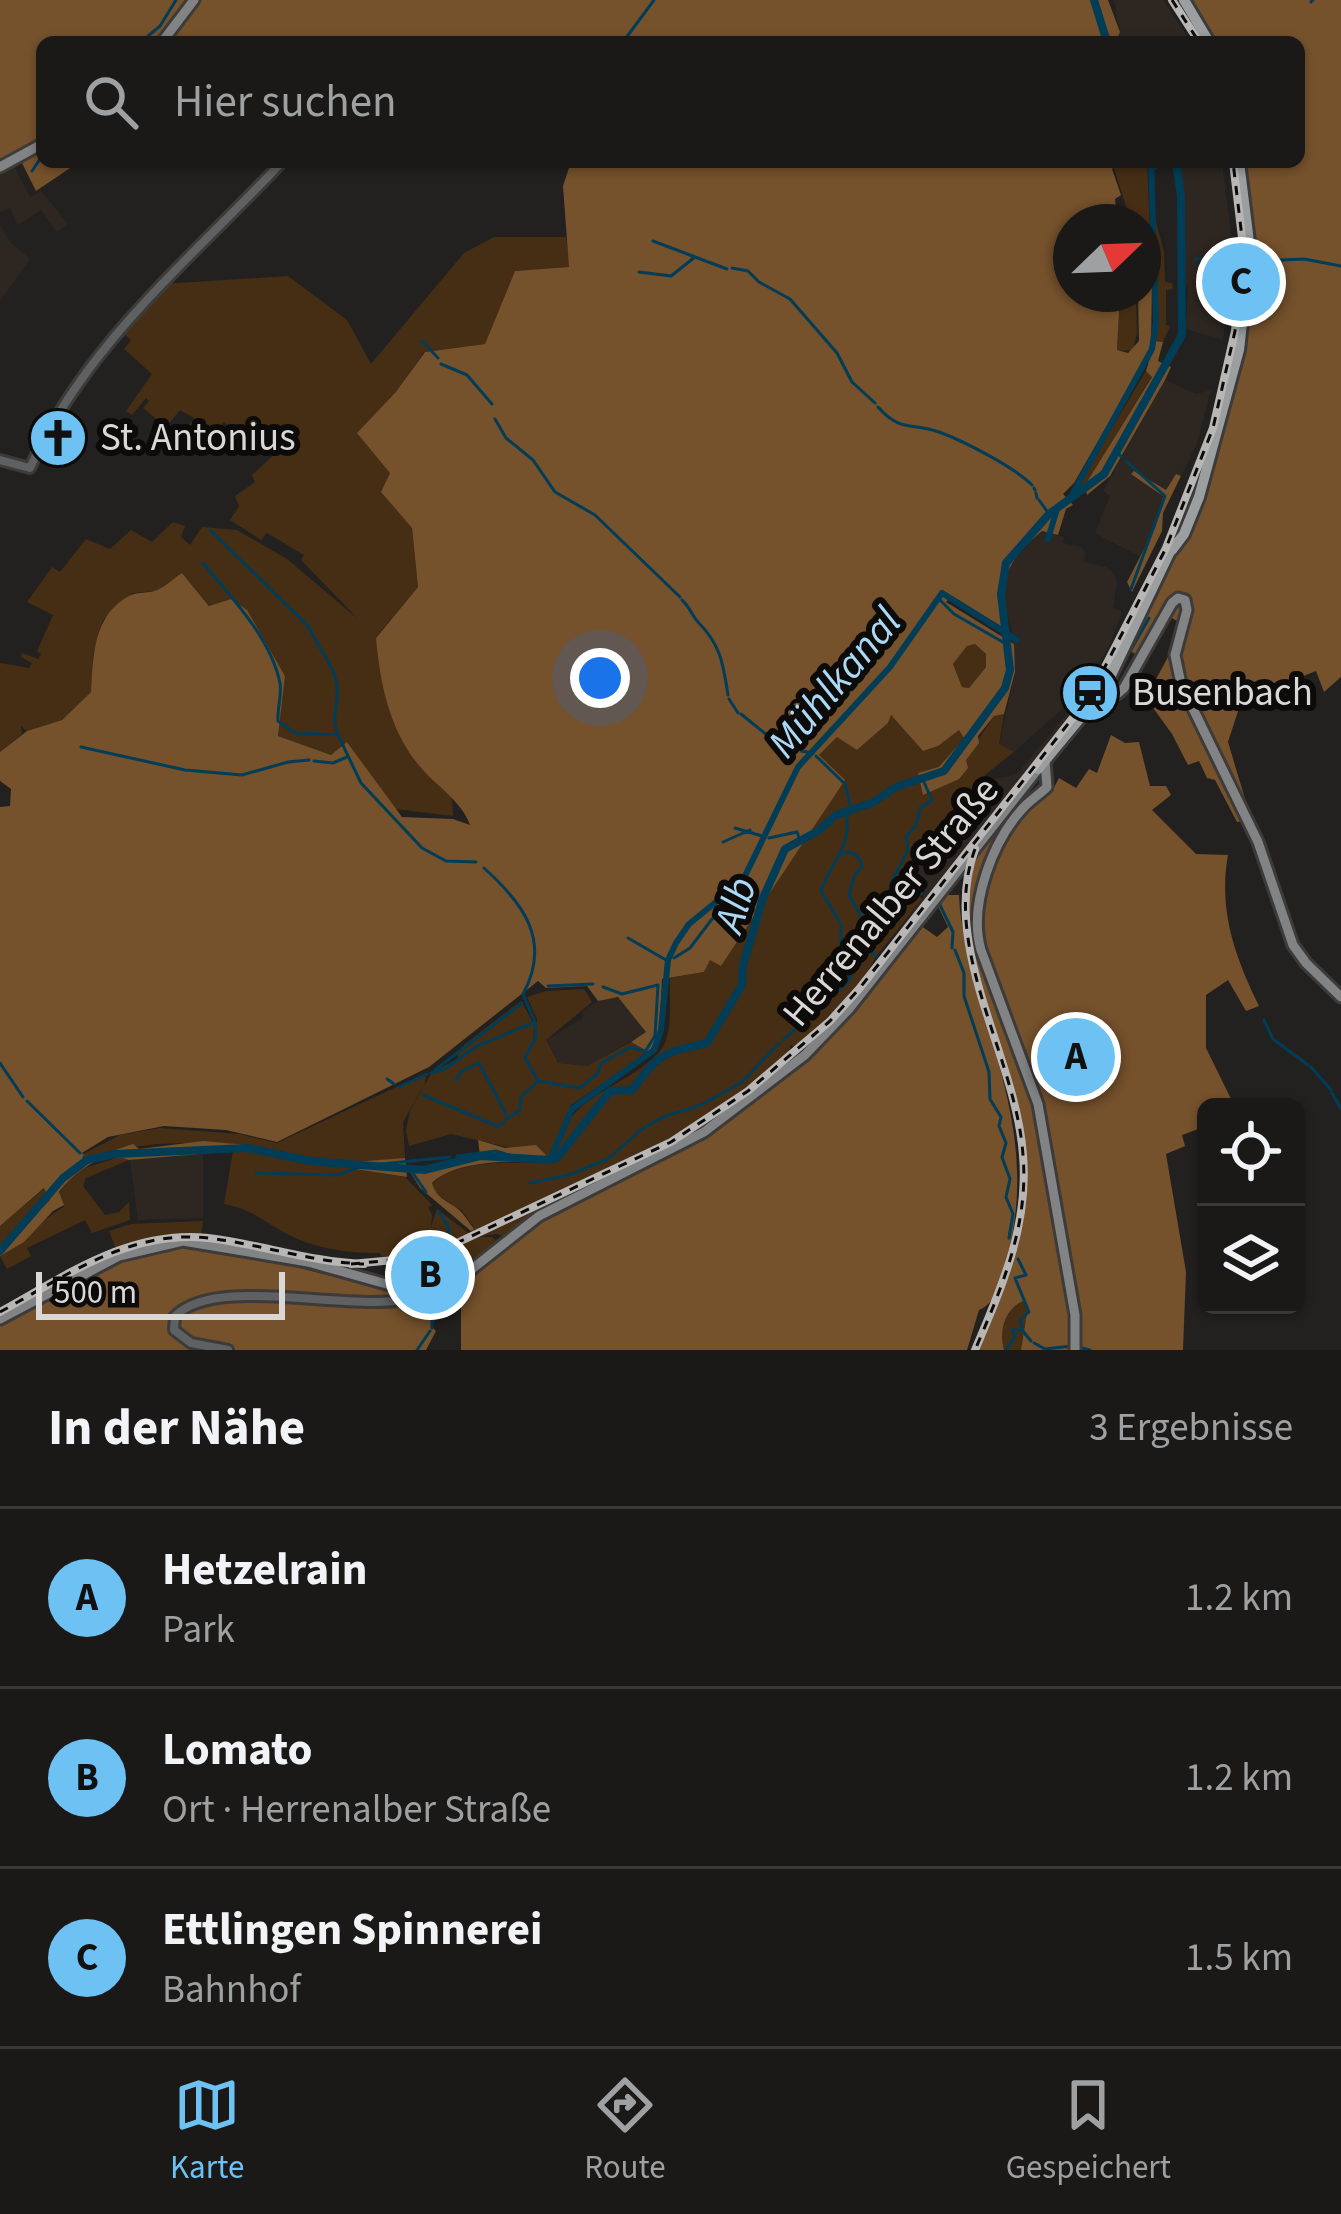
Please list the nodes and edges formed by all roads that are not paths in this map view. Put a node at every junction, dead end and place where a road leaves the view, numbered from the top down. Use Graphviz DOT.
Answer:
graph roads {
  1 [pos="194,0"];
  2 [pos="1184,0"];
  3 [pos="167,36"];
  4 [pos="1205,36"];
  5 [pos="36,147"];
  6 [pos="0,167"];
  7 [pos="277,168"];
  8 [pos="1240,168"];
  9 [pos="0,460"];
  10 [pos="1110,690"];
  11 [pos="1043,774"];
  12 [pos="1341,997"];
  13 [pos="425,1286"];
  14 [pos="0,1319"];
  15 [pos="228,1350"];
  16 [pos="1075,1350"];
  1 -- 3 [label="main road"];
  2 -- 4 [label="main road"];
  5 -- 6 [label="main road"];
  7 -- 9 [label="street"];
  8 -- 10 [label="main road, Herrenalber Straße"];
  10 -- 11 [label="main road, Herrenalber Straße"];
  10 -- 12 [label="main road"];
  11 -- 13 [label="main road, Herrenalber Straße"];
  11 -- 16 [label="main road"];
  13 -- 14 [label="main road"];
  13 -- 15 [label="street"];
}
